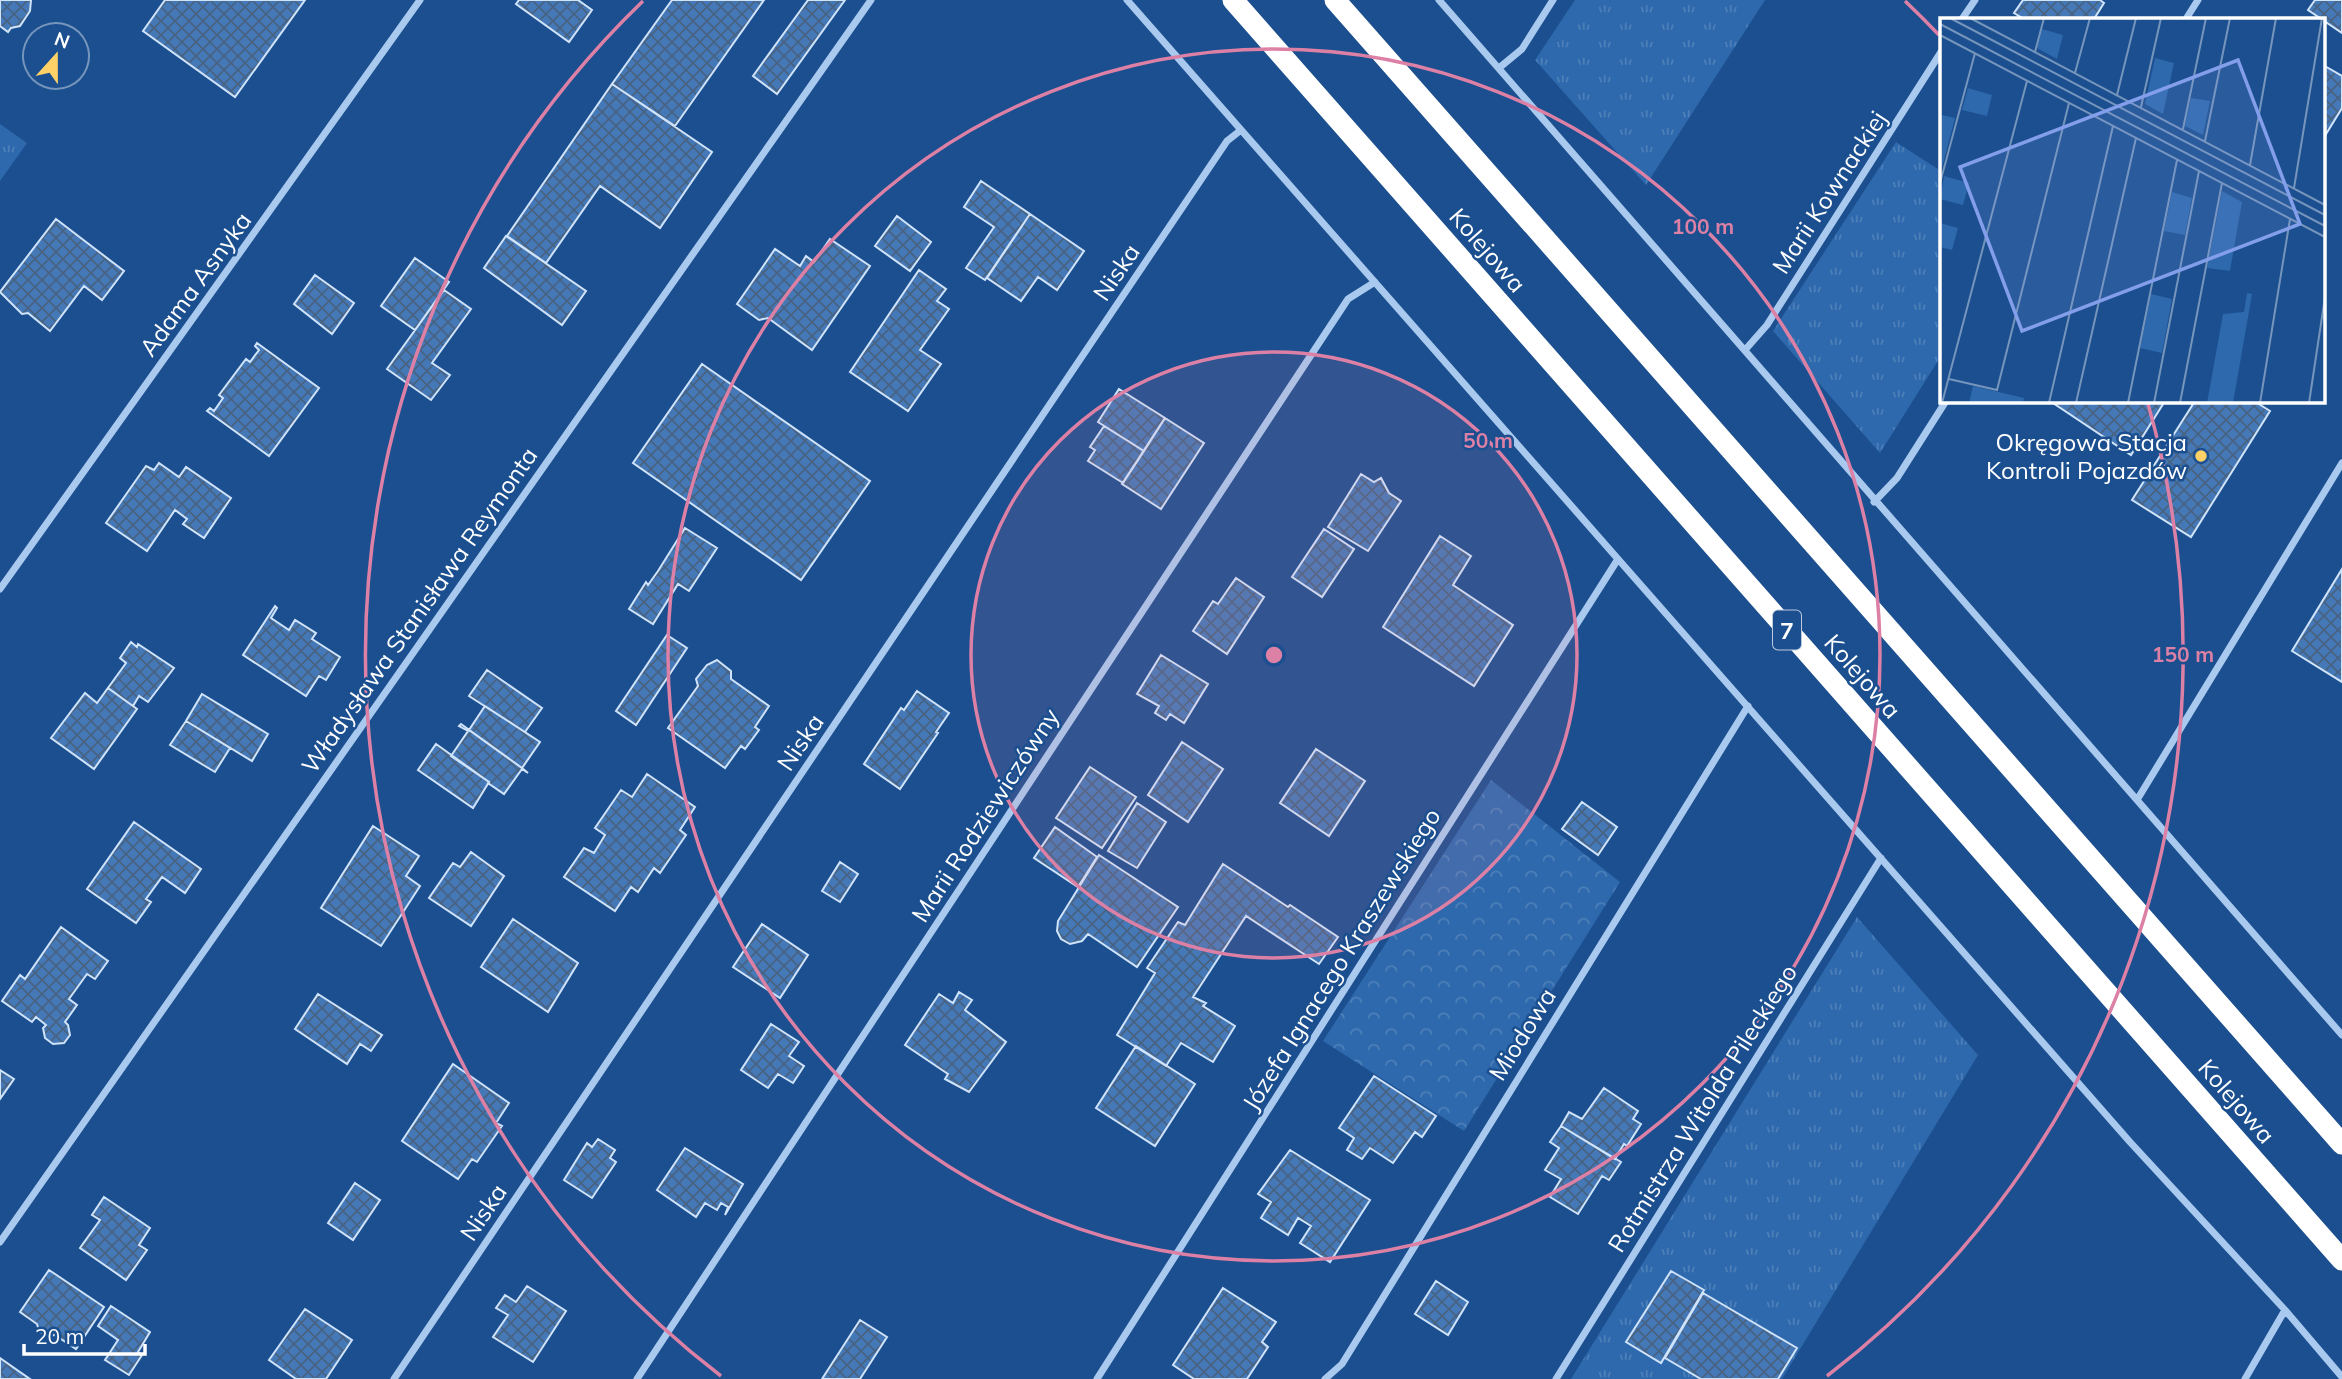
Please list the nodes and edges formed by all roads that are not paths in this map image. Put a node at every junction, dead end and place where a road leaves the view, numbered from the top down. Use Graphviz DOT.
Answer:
graph roads {
  1 [pos="421,0"];
  2 [pos="870,0"];
  3 [pos="1127,0"];
  4 [pos="1233,0"];
  5 [pos="1335,0"];
  6 [pos="1439,0"];
  7 [pos="1553,0"];
  8 [pos="1975,0"];
  9 [pos="2198,0"];
  10 [pos="1963,18"];
  11 [pos="2187,18"];
  12 [pos="1940,54"];
  13 [pos="1499,68"];
  14 [pos="1241,130"];
  15 [pos="1375,282"];
  16 [pos="1745,350"];
  17 [pos="1945,402"];
  18 [pos="2342,464"];
  19 [pos="1874,502"];
  20 [pos="1618,559"];
  21 [pos="0,589"];
  22 [pos="1748,706"];
  23 [pos="2137,800"];
  24 [pos="1881,858"];
  25 [pos="2342,1035"];
  26 [pos="2342,1144"];
  27 [pos="0,1242"];
  28 [pos="2342,1260"];
  29 [pos="2285,1310"];
  30 [pos="2342,1377"];
  31 [pos="394,1379"];
  32 [pos="637,1379"];
  33 [pos="1097,1379"];
  34 [pos="1325,1379"];
  35 [pos="1556,1379"];
  36 [pos="2245,1379"];
  1 -- 21 [label="street, Adama Asnyka"];
  2 -- 27 [label="street, Władysława Stanisława Reymonta"];
  3 -- 14 [label="street"];
  4 -- 28 [label="highway, Kolejowa / 7"];
  5 -- 26 [label="highway, Kolejowa"];
  6 -- 13 [label="street"];
  7 -- 13 [label="street"];
  8 -- 10 [label="street"];
  9 -- 11 [label="street"];
  12 -- 16 [label="street, Marii Kownackiej"];
  13 -- 16 [label="street"];
  14 -- 15 [label="street"];
  14 -- 31 [label="street, Niska"];
  15 -- 20 [label="street"];
  15 -- 32 [label="street, Marii Rodziewiczówny"];
  16 -- 19 [label="street"];
  17 -- 19 [label="street"];
  18 -- 23 [label="street"];
  19 -- 23 [label="street"];
  20 -- 22 [label="street"];
  20 -- 33 [label="street, Józefa Ignacego Kraszewskiego"];
  22 -- 24 [label="street"];
  22 -- 34 [label="street, Miodowa"];
  23 -- 25 [label="street"];
  24 -- 29 [label="street"];
  24 -- 35 [label="street, Rotmistrza Witolda Pileckiego"];
  29 -- 30 [label="street"];
  29 -- 36 [label="street"];
}
